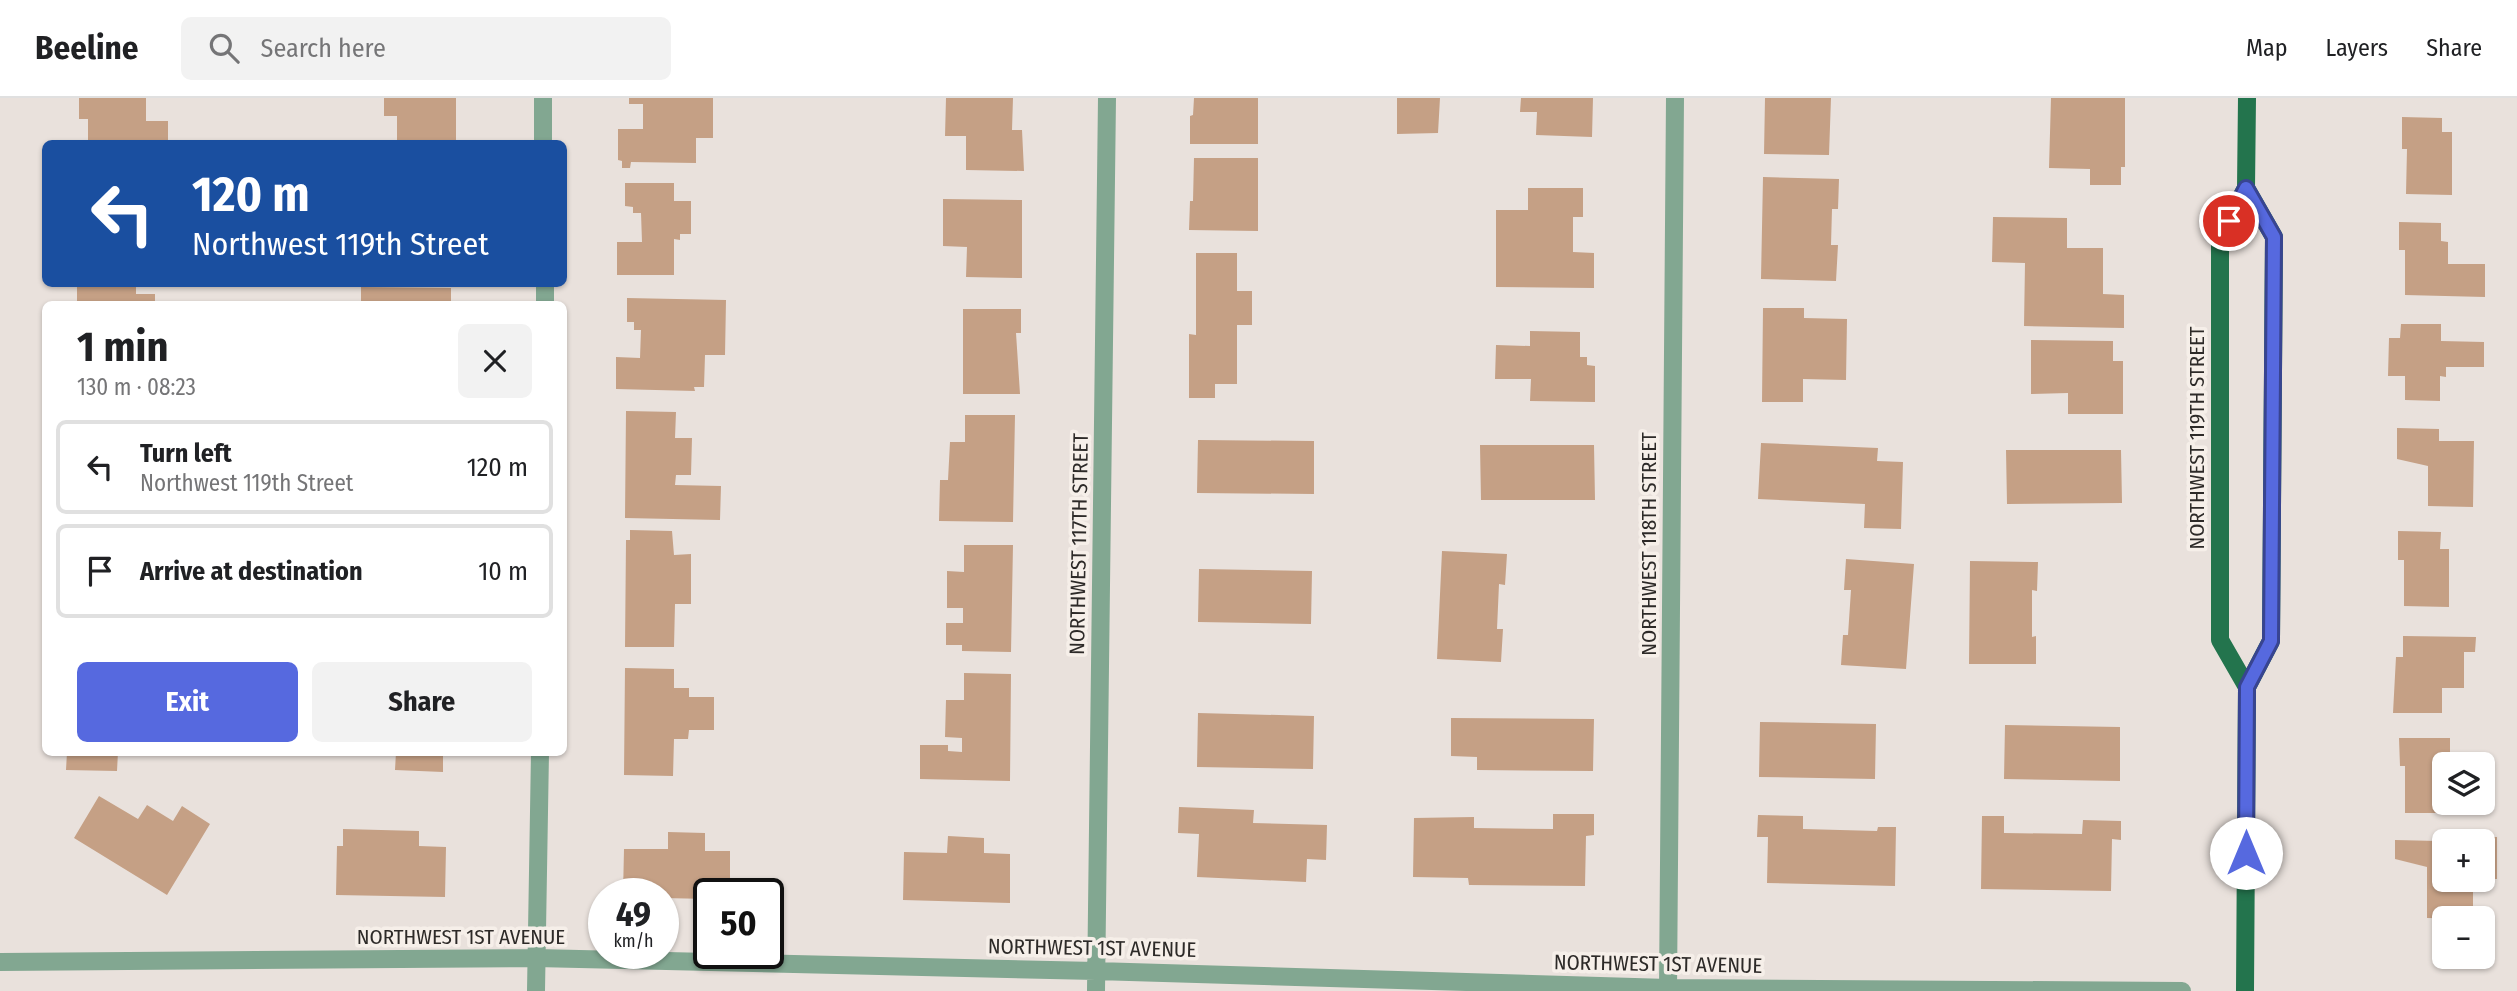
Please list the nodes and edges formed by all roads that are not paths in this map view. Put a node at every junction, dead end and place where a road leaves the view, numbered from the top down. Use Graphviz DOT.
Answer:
graph roads {
  1 [pos="543,98"];
  2 [pos="1107,98"];
  3 [pos="1675,98"];
  4 [pos="2247,98"];
  5 [pos="543,140"];
  6 [pos="2246,188"];
  7 [pos="2247,687"];
  8 [pos="540,756"];
  9 [pos="536,958"];
  10 [pos="0,962"];
  11 [pos="1096,971"];
  12 [pos="1668,989"];
  13 [pos="536,991"];
  14 [pos="1096,991"];
  15 [pos="2182,991"];
  16 [pos="2245,991"];
  1 -- 5 [label="street"];
  2 -- 11 [label="street, NORTHWEST 117TH STREET"];
  3 -- 12 [label="street, NORTHWEST 118TH STREET"];
  4 -- 6 [label="main road, NORTHWEST 119TH STREET"];
  6 -- 7 [label="main road"];
  6 -- 7 [label="main road, NORTHWEST 119TH STREET"];
  7 -- 16 [label="main road"];
  8 -- 9 [label="street"];
  9 -- 10 [label="street, NORTHWEST 1ST AVENUE"];
  9 -- 11 [label="street, NORTHWEST 1ST AVENUE"];
  9 -- 13 [label="street"];
  11 -- 12 [label="street, NORTHWEST 1ST AVENUE"];
  11 -- 14 [label="street, NORTHWEST 117TH STREET"];
  12 -- 15 [label="street, NORTHWEST 1ST AVENUE"];
}
